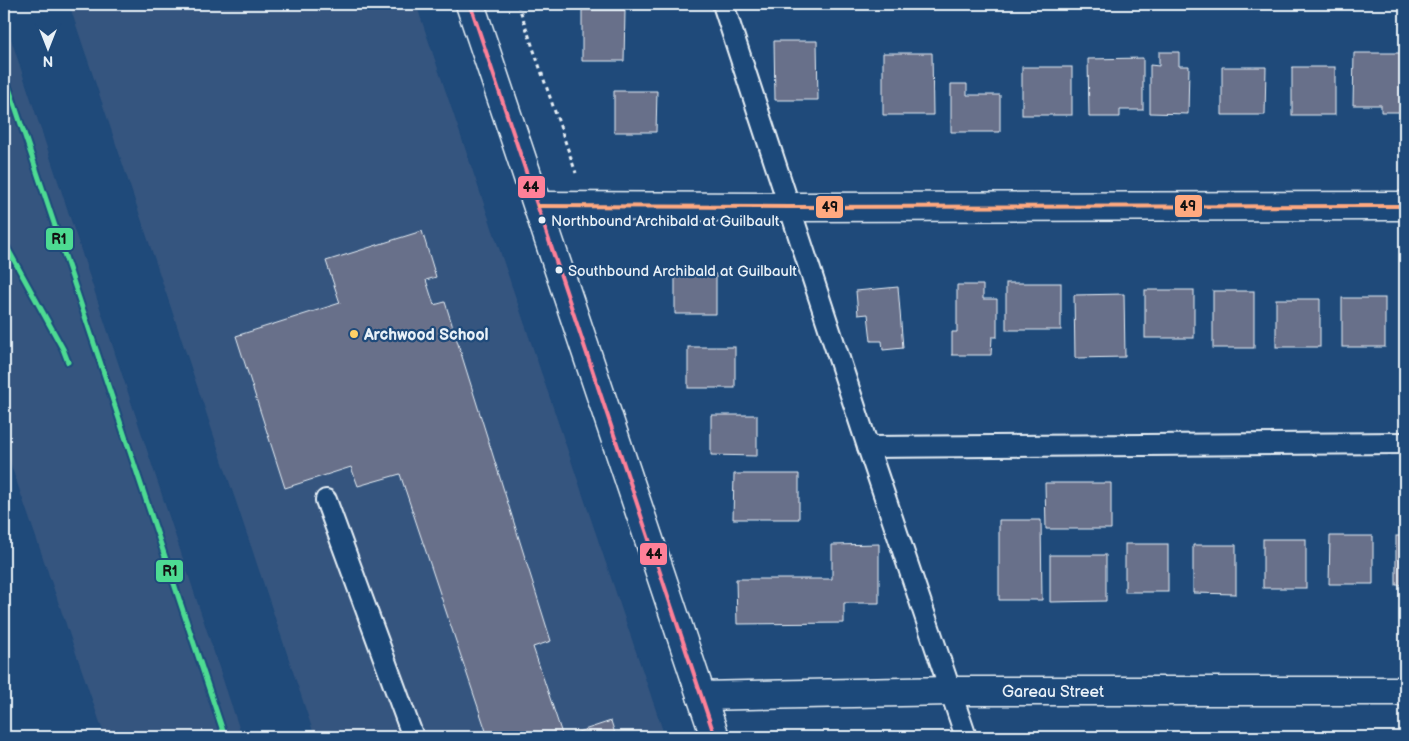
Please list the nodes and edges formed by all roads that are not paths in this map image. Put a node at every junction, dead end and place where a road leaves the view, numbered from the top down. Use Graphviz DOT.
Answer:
graph roads {
  1 [pos="470,4"];
  2 [pos="723,4"];
  3 [pos="538,206"];
  4 [pos="1405,206"];
  5 [pos="790,207"];
  6 [pos="1405,443"];
  7 [pos="868,447"];
  8 [pos="326,500"];
  9 [pos="950,691"];
  10 [pos="1405,691"];
  11 [pos="701,696"];
  12 [pos="413,737"];
  13 [pos="715,737"];
  14 [pos="966,737"];
  1 -- 3 [label="street"];
  2 -- 5 [label="lane"];
  3 -- 5 [label="street"];
  3 -- 11 [label="street"];
  4 -- 5 [label="street"];
  5 -- 7 [label="lane"];
  6 -- 7 [label="lane"];
  7 -- 9 [label="lane"];
  8 -- 12 [label="lane"];
  9 -- 10 [label="street, Gareau Street"];
  9 -- 11 [label="street, Gareau Street"];
  9 -- 14 [label="lane"];
  11 -- 13 [label="street"];
}
